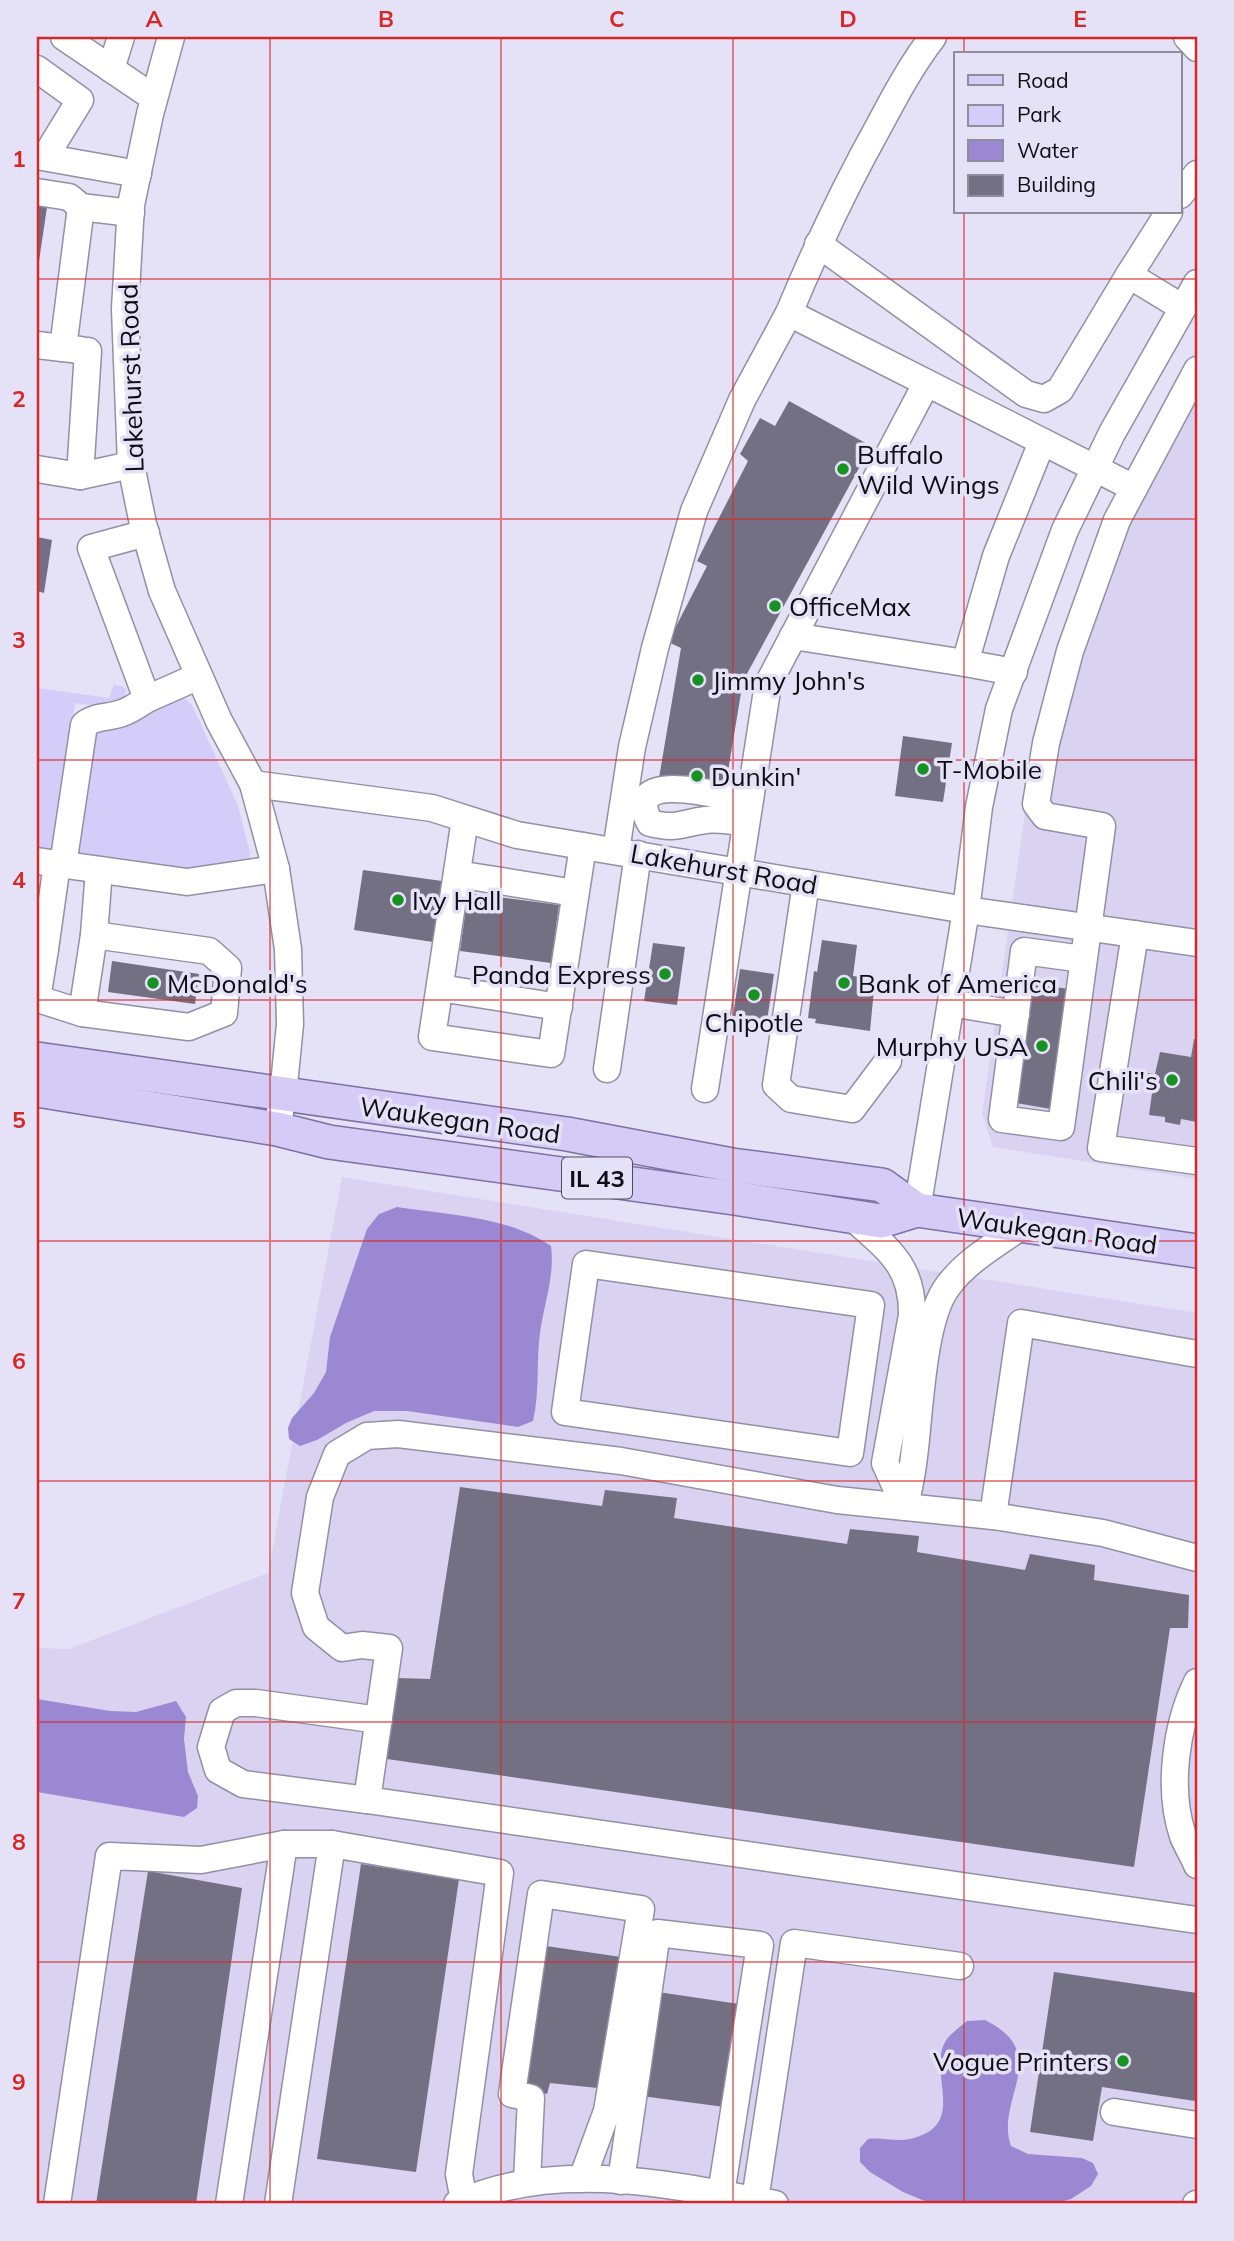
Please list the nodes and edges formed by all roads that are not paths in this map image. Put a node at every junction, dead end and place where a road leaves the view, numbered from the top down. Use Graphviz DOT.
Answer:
graph roads {
  1 [pos="64,37"];
  2 [pos="121,37"];
  3 [pos="171,37"];
  4 [pos="933,37"];
  5 [pos="1187,37"];
  6 [pos="1197,48"];
  7 [pos="37,69"];
  8 [pos="111,69"];
  9 [pos="154,98"];
  10 [pos="41,156"];
  11 [pos="138,174"];
  12 [pos="1197,174"];
  13 [pos="37,192"];
  14 [pos="1182,193"];
  15 [pos="81,206"];
  16 [pos="131,213"];
  17 [pos="1168,214"];
  18 [pos="818,244"];
  19 [pos="1129,275"];
  20 [pos="1197,283"];
  21 [pos="1183,308"];
  22 [pos="789,313"];
  23 [pos="37,345"];
  24 [pos="75,350"];
  25 [pos="127,356"];
  26 [pos="1197,370"];
  27 [pos="926,384"];
  28 [pos="1042,442"];
  29 [pos="131,465"];
  30 [pos="37,470"];
  31 [pos="1094,470"];
  32 [pos="80,476"];
  33 [pos="1133,488"];
  34 [pos="146,533"];
  35 [pos="793,636"];
  36 [pos="965,663"];
  37 [pos="1014,672"];
  38 [pos="199,676"];
  39 [pos="147,699"];
  40 [pos="253,784"];
  41 [pos="465,819"];
  42 [pos="583,846"];
  43 [pos="627,853"];
  44 [pos="52,863"];
  45 [pos="276,869"];
  46 [pos="99,870"];
  47 [pos="740,872"];
  48 [pos="457,874"];
  49 [pos="806,883"];
  50 [pos="575,893"];
  51 [pos="45,896"];
  52 [pos="95,908"];
  53 [pos="966,910"];
  54 [pos="1088,927"];
  55 [pos="1135,934"];
  56 [pos="94,935"];
  57 [pos="1197,943"];
  58 [pos="41,948"];
  59 [pos="1083,960"];
  60 [pos="440,988"];
  61 [pos="37,999"];
  62 [pos="951,1003"];
  63 [pos="559,1007"];
  64 [pos="82,1013"];
  65 [pos="1016,1014"];
  66 [pos="37,1059"];
  67 [pos="888,1061"];
  68 [pos="607,1069"];
  69 [pos="705,1089"];
  70 [pos="37,1090"];
  71 [pos="283,1095"];
  72 [pos="277,1129"];
  73 [pos="1197,1161"];
  74 [pos="917,1210"];
  75 [pos="852,1217"];
  76 [pos="1023,1225"];
  77 [pos="1197,1251"];
  78 [pos="1197,1354"];
  79 [pos="659,1426"];
  80 [pos="653,1466"];
  81 [pos="905,1507"];
  82 [pos="993,1516"];
  83 [pos="1197,1558"];
  84 [pos="1195,1695"];
  85 [pos="379,1720"];
  86 [pos="367,1800"];
  87 [pos="284,1844"];
  88 [pos="332,1844"];
  89 [pos="1197,1865"];
  90 [pos="1197,1920"];
  91 [pos="760,1945"];
  92 [pos="793,1951"];
  93 [pos="960,1965"];
  94 [pos="1114,2112"];
  95 [pos="1197,2125"];
  96 [pos="582,2179"];
  97 [pos="527,2181"];
  98 [pos="621,2181"];
  99 [pos="706,2196"];
  100 [pos="765,2202"];
  101 [pos="460,2203"];
  102 [pos="57,2204"];
  103 [pos="229,2204"];
  104 [pos="278,2204"];
  1 -- 8 [label="street"];
  2 -- 8 [label="street"];
  3 -- 9 [label="street, Lakehurst Road"];
  4 -- 18 [label="street"];
  5 -- 6 [label="street"];
  7 -- 10 [label="street"];
  8 -- 9 [label="street"];
  9 -- 11 [label="street, Lakehurst Road"];
  10 -- 11 [label="street"];
  11 -- 16 [label="street, Lakehurst Road"];
  12 -- 14 [label="street"];
  13 -- 15 [label="street"];
  15 -- 16 [label="street"];
  15 -- 24 [label="street"];
  16 -- 25 [label="street, Lakehurst Road"];
  17 -- 19 [label="street"];
  18 -- 19 [label="street"];
  18 -- 22 [label="street"];
  19 -- 21 [label="street"];
  20 -- 21 [label="street"];
  21 -- 31 [label="street"];
  22 -- 27 [label="street"];
  22 -- 43 [label="street"];
  23 -- 24 [label="street"];
  24 -- 25 [label="street"];
  24 -- 32 [label="street"];
  25 -- 29 [label="street, Lakehurst Road"];
  26 -- 33 [label="street"];
  27 -- 28 [label="street"];
  27 -- 35 [label="street"];
  28 -- 31 [label="street"];
  28 -- 36 [label="street"];
  29 -- 32 [label="street"];
  29 -- 34 [label="street, Lakehurst Road"];
  30 -- 32 [label="street"];
  31 -- 33 [label="street"];
  31 -- 37 [label="street"];
  33 -- 54 [label="street"];
  34 -- 38 [label="street, Lakehurst Road"];
  34 -- 39 [label="street"];
  35 -- 36 [label="street"];
  35 -- 47 [label="street"];
  36 -- 37 [label="street"];
  37 -- 53 [label="street"];
  38 -- 39 [label="street"];
  38 -- 40 [label="street, Lakehurst Road"];
  39 -- 44 [label="street"];
  40 -- 41 [label="street, Lakehurst Road"];
  40 -- 45 [label="street, Lakehurst Road"];
  41 -- 42 [label="street, Lakehurst Road"];
  41 -- 48 [label="street"];
  42 -- 43 [label="street, Lakehurst Road"];
  42 -- 50 [label="street"];
  43 -- 47 [label="street, Lakehurst Road"];
  43 -- 68 [label="street"];
  44 -- 46 [label="street"];
  44 -- 51 [label="street"];
  45 -- 46 [label="street"];
  45 -- 71 [label="street, Lakehurst Road"];
  46 -- 52 [label="street"];
  47 -- 49 [label="street, Lakehurst Road"];
  47 -- 69 [label="street"];
  48 -- 50 [label="street"];
  48 -- 60 [label="street"];
  49 -- 53 [label="street, Lakehurst Road"];
  49 -- 67 [label="street"];
  50 -- 63 [label="street"];
  51 -- 52 [label="street"];
  51 -- 58 [label="street"];
  52 -- 56 [label="street"];
  53 -- 54 [label="street, Lakehurst Road"];
  53 -- 62 [label="street"];
  54 -- 55 [label="street, Lakehurst Road"];
  54 -- 59 [label="street"];
  55 -- 57 [label="street, Lakehurst Road"];
  55 -- 73 [label="street"];
  56 -- 64 [label="street"];
  56 -- 64 [label="street"];
  58 -- 61 [label="street"];
  59 -- 65 [label="street"];
  59 -- 65 [label="street"];
  60 -- 63 [label="street"];
  60 -- 63 [label="street"];
  61 -- 64 [label="street"];
  62 -- 65 [label="street"];
  62 -- 74 [label="street"];
  66 -- 71 [label="main road, Waukegan Road / IL 43"];
  70 -- 72 [label="main road, Waukegan Road / IL 43"];
  71 -- 72 [label="street, Lakehurst Road"];
  71 -- 74 [label="main road, Waukegan Road / IL 43"];
  72 -- 75 [label="main road, Waukegan Road / IL 43"];
  74 -- 75 [label="main road, Waukegan Road / IL 43"];
  74 -- 76 [label="main road, Waukegan Road / IL 43"];
  75 -- 81 [label="street"];
  76 -- 77 [label="main road, Waukegan Road / IL 43"];
  76 -- 81 [label="street"];
  78 -- 82 [label="street"];
  79 -- 79 [label="street"];
  79 -- 80 [label="street"];
  80 -- 81 [label="street"];
  80 -- 85 [label="street"];
  81 -- 82 [label="street"];
  82 -- 83 [label="street"];
  84 -- 89 [label="street"];
  85 -- 86 [label="street"];
  85 -- 86 [label="street"];
  86 -- 90 [label="street"];
  87 -- 88 [label="street"];
  87 -- 102 [label="street"];
  87 -- 103 [label="street"];
  88 -- 101 [label="street"];
  88 -- 104 [label="street"];
  91 -- 92 [label="street"];
  91 -- 98 [label="street"];
  91 -- 99 [label="street"];
  92 -- 93 [label="street"];
  92 -- 100 [label="street"];
  94 -- 95 [label="street"];
  96 -- 97 [label="street"];
  96 -- 97 [label="street"];
  96 -- 98 [label="street"];
  97 -- 101 [label="street"];
  98 -- 99 [label="street"];
  99 -- 100 [label="street"];
}
